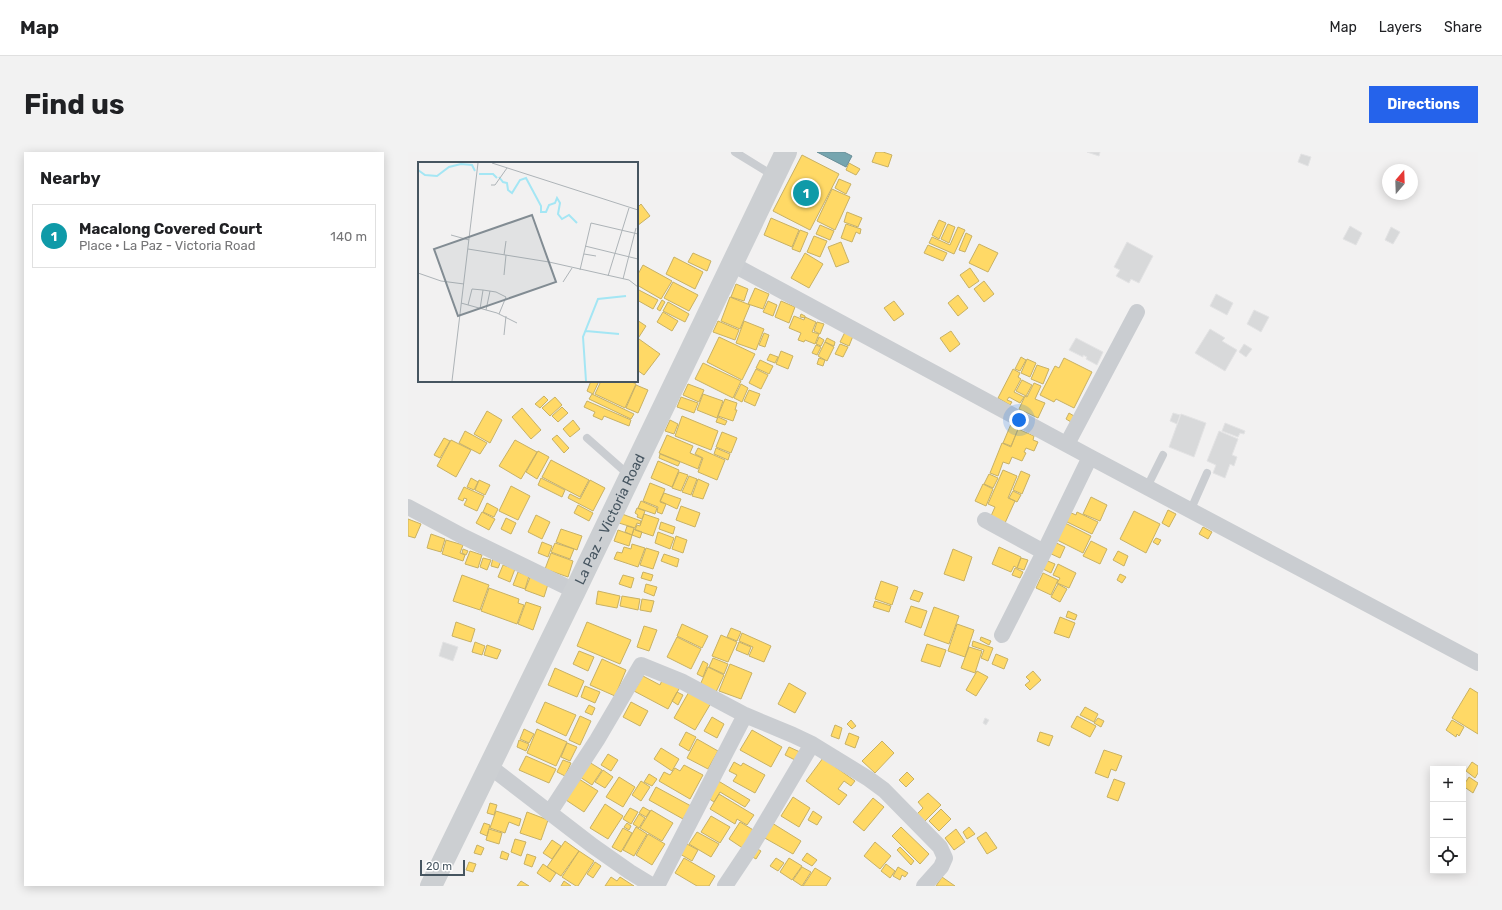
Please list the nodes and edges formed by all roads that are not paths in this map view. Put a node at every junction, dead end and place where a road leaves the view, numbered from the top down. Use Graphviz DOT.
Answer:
graph roads {
  1 [pos="735,152"];
  2 [pos="786,152"];
  3 [pos="774,177"];
  4 [pos="732,264"];
  5 [pos="1137,312"];
  6 [pos="587,438"];
  7 [pos="1067,444"];
  8 [pos="1163,455"];
  9 [pos="1090,457"];
  10 [pos="1208,473"];
  11 [pos="630,476"];
  12 [pos="1148,487"];
  13 [pos="408,507"];
  14 [pos="1191,509"];
  15 [pos="985,520"];
  16 [pos="1044,552"];
  17 [pos="575,591"];
  18 [pos="1002,635"];
  19 [pos="1478,663"];
  20 [pos="745,715"];
  21 [pos="812,744"];
  22 [pos="489,766"];
  23 [pos="550,812"];
  24 [pos="430,886"];
  25 [pos="653,886"];
  26 [pos="657,886"];
  27 [pos="725,886"];
  28 [pos="924,886"];
  1 -- 3 [label="lane"];
  2 -- 3 [label="main road, La Paz - Victoria Road"];
  3 -- 4 [label="main road, La Paz - Victoria Road"];
  4 -- 7 [label="street"];
  4 -- 11 [label="main road, La Paz - Victoria Road"];
  5 -- 7 [label="street"];
  6 -- 11 [label="lane"];
  7 -- 9 [label="street"];
  8 -- 12 [label="lane"];
  9 -- 12 [label="street"];
  9 -- 16 [label="street"];
  10 -- 14 [label="lane"];
  11 -- 17 [label="main road, La Paz - Victoria Road"];
  12 -- 14 [label="street"];
  13 -- 17 [label="street"];
  14 -- 19 [label="street"];
  15 -- 16 [label="street"];
  16 -- 18 [label="street"];
  17 -- 22 [label="main road, La Paz - Victoria Road"];
  20 -- 21 [label="street"];
  20 -- 23 [label="street"];
  20 -- 26 [label="street"];
  21 -- 27 [label="street"];
  21 -- 28 [label="street"];
  22 -- 23 [label="street"];
  22 -- 24 [label="main road, La Paz - Victoria Road"];
  23 -- 25 [label="street"];
}
